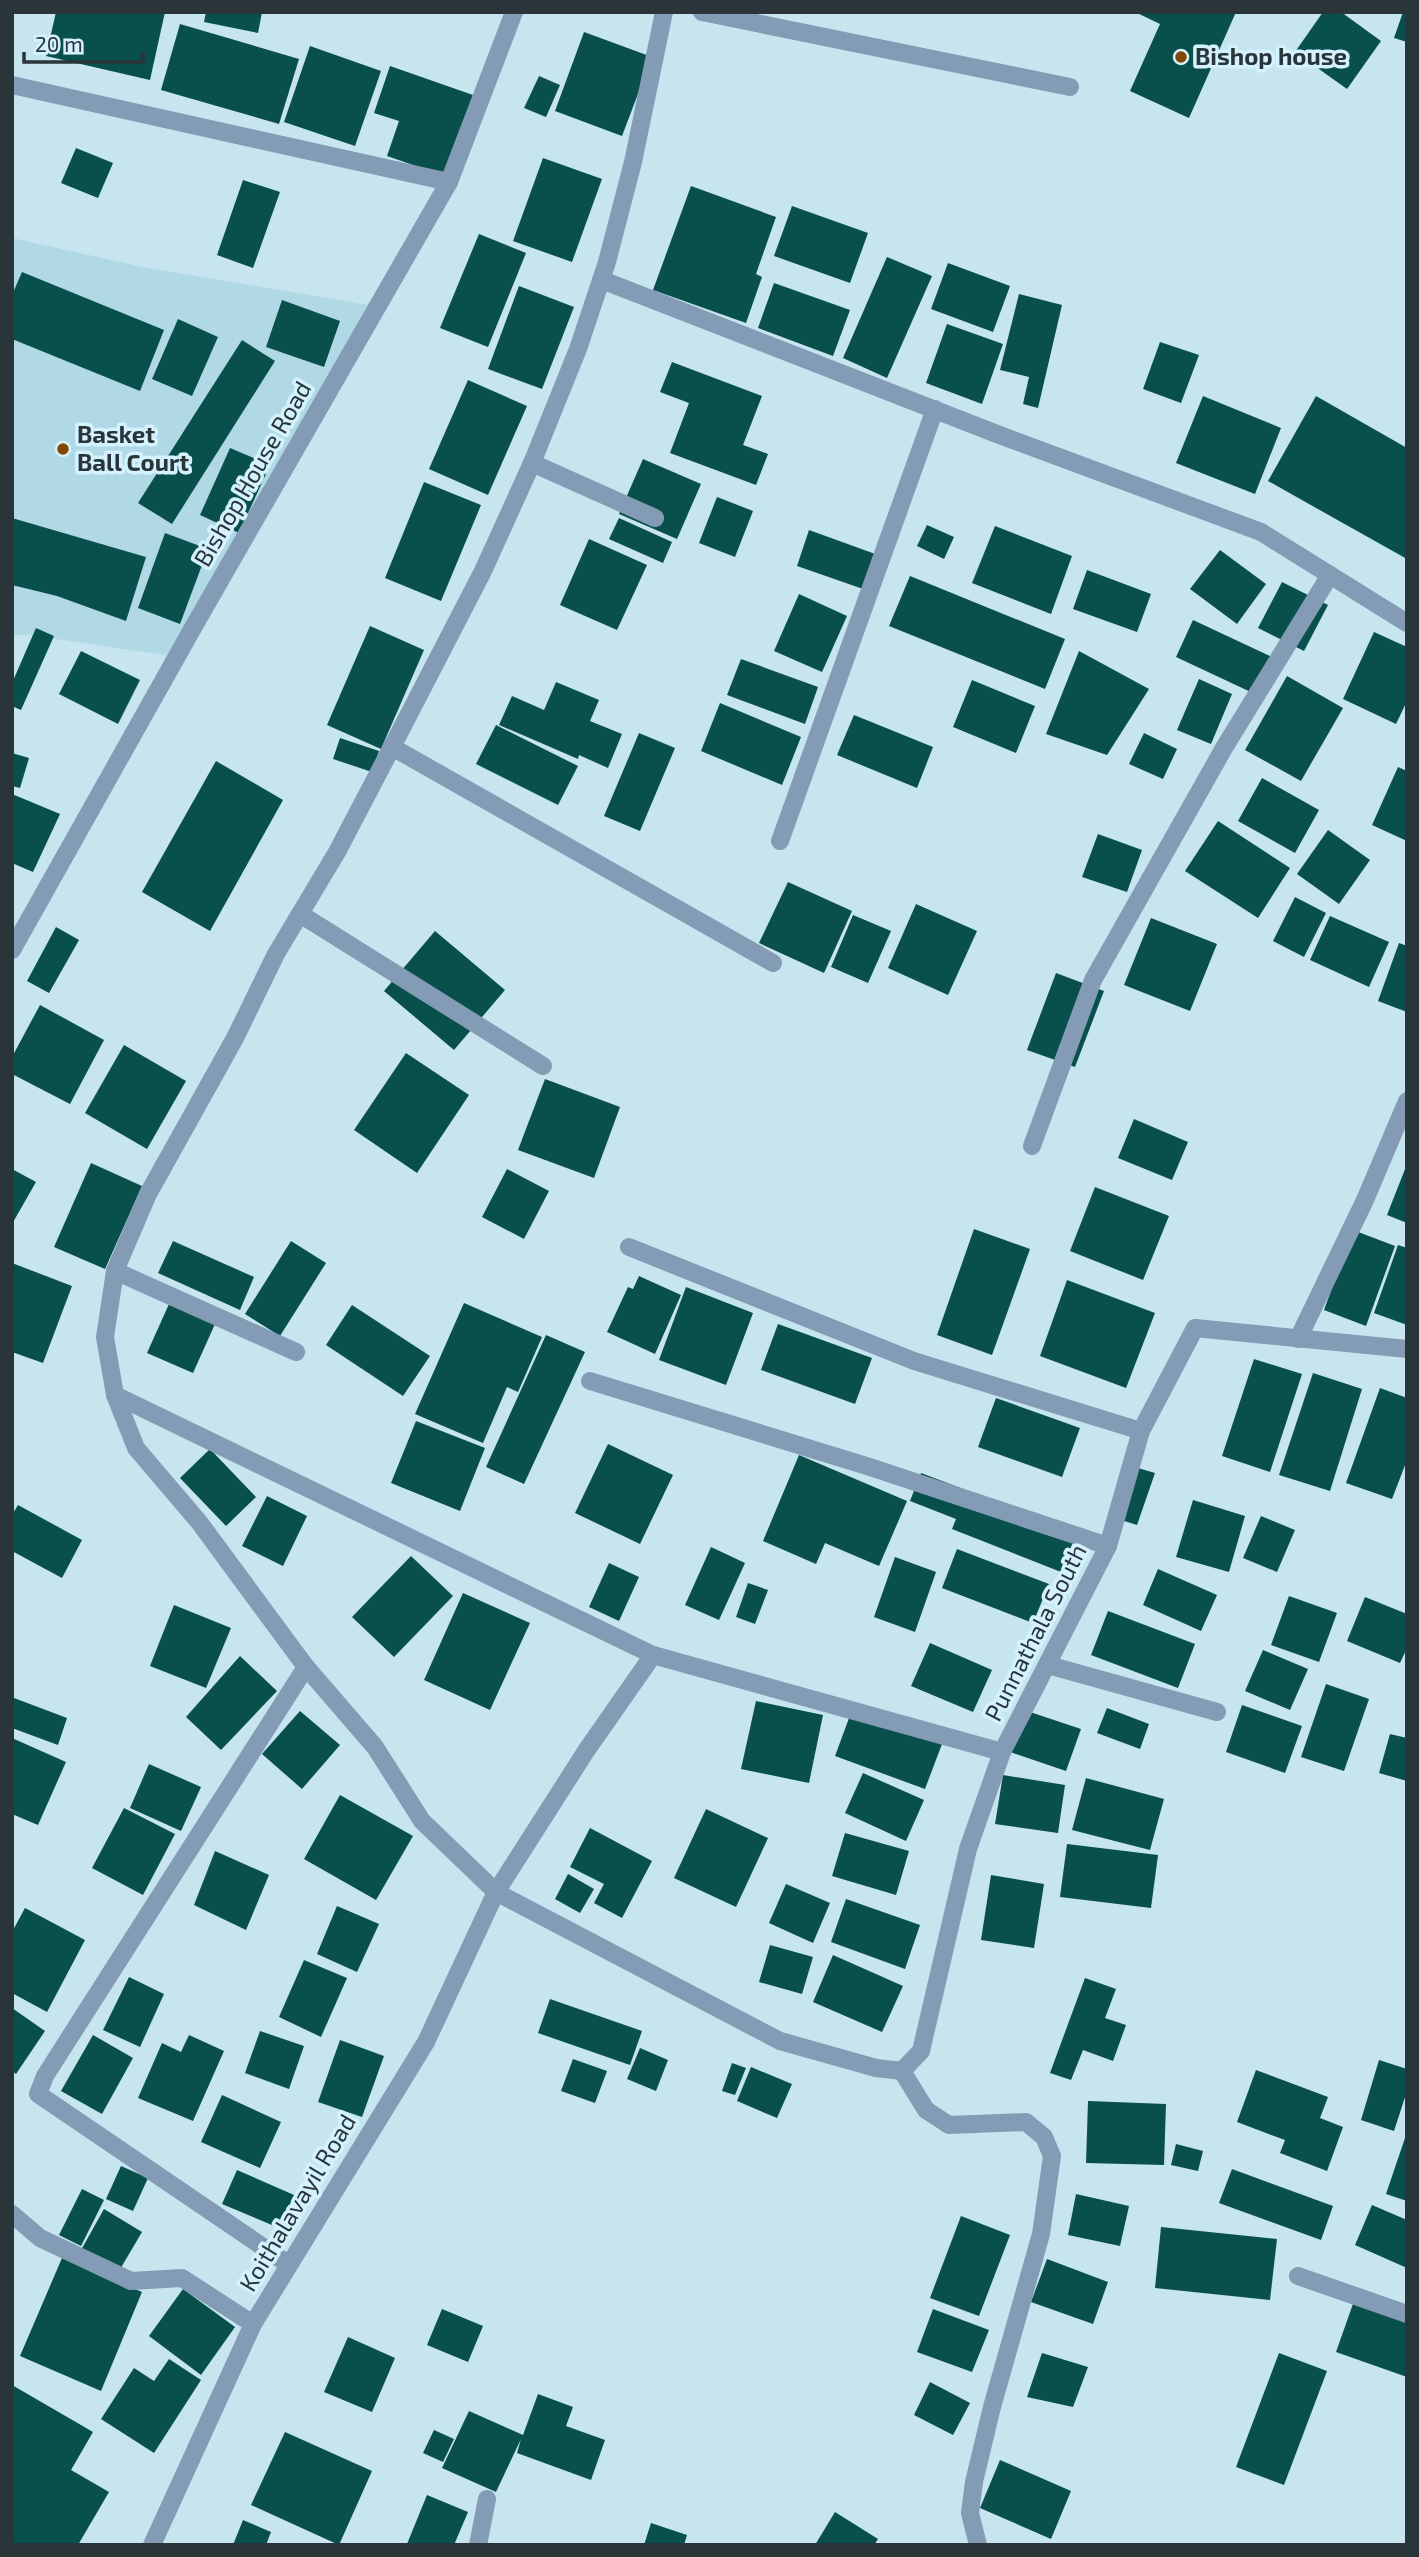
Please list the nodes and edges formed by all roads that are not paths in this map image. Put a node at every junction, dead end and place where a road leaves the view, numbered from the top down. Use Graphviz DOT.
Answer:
graph roads {
  1 [pos="514,12"];
  2 [pos="664,12"];
  3 [pos="702,12"];
  4 [pos="12,85"];
  5 [pos="1070,87"];
  6 [pos="449,182"];
  7 [pos="601,280"];
  8 [pos="935,409"];
  9 [pos="532,463"];
  10 [pos="655,518"];
  11 [pos="1330,575"];
  12 [pos="1407,623"];
  13 [pos="392,747"];
  14 [pos="780,841"];
  15 [pos="300,914"];
  16 [pos="12,950"];
  17 [pos="773,963"];
  18 [pos="543,1066"];
  19 [pos="1407,1101"];
  20 [pos="1032,1146"];
  21 [pos="629,1247"];
  22 [pos="115,1271"];
  23 [pos="1298,1339"];
  24 [pos="1407,1349"];
  25 [pos="296,1352"];
  26 [pos="590,1381"];
  27 [pos="115,1395"];
  28 [pos="1141,1431"];
  29 [pos="1108,1546"];
  30 [pos="653,1655"];
  31 [pos="1048,1665"];
  32 [pos="306,1667"];
  33 [pos="1217,1712"];
  34 [pos="1002,1752"];
  35 [pos="496,1892"];
  36 [pos="902,2071"];
  37 [pos="12,2214"];
  38 [pos="288,2264"];
  39 [pos="1298,2276"];
  40 [pos="1407,2314"];
  41 [pos="253,2324"];
  42 [pos="488,2499"];
  43 [pos="152,2545"];
  44 [pos="478,2545"];
  45 [pos="978,2545"];
  1 -- 6 [label="street, Bishop House Road"];
  2 -- 7 [label="street"];
  3 -- 5 [label="street"];
  4 -- 6 [label="street"];
  6 -- 16 [label="street, Bishop House Road"];
  7 -- 8 [label="street"];
  7 -- 9 [label="street"];
  8 -- 11 [label="street"];
  8 -- 14 [label="street"];
  9 -- 10 [label="street"];
  9 -- 13 [label="street"];
  11 -- 12 [label="street"];
  11 -- 20 [label="street"];
  13 -- 15 [label="street"];
  13 -- 17 [label="street"];
  15 -- 18 [label="street"];
  15 -- 22 [label="street"];
  19 -- 23 [label="street"];
  21 -- 28 [label="street"];
  22 -- 25 [label="street"];
  22 -- 27 [label="street"];
  23 -- 24 [label="street, Punnathala South"];
  23 -- 28 [label="street, Punnathala South"];
  26 -- 29 [label="street"];
  27 -- 30 [label="street, Punnathala South"];
  27 -- 32 [label="street"];
  28 -- 29 [label="street, Punnathala South"];
  29 -- 31 [label="street, Punnathala South"];
  30 -- 34 [label="street, Punnathala South"];
  30 -- 35 [label="street"];
  31 -- 33 [label="street"];
  31 -- 34 [label="street, Punnathala South"];
  32 -- 35 [label="street"];
  32 -- 38 [label="street"];
  34 -- 36 [label="street"];
  35 -- 36 [label="street"];
  35 -- 38 [label="street, Koithalavayil Road"];
  36 -- 45 [label="street"];
  37 -- 41 [label="street"];
  38 -- 41 [label="street, Koithalavayil Road"];
  39 -- 40 [label="street"];
  41 -- 43 [label="street, Koithalavayil Road"];
  42 -- 44 [label="street"];
}
